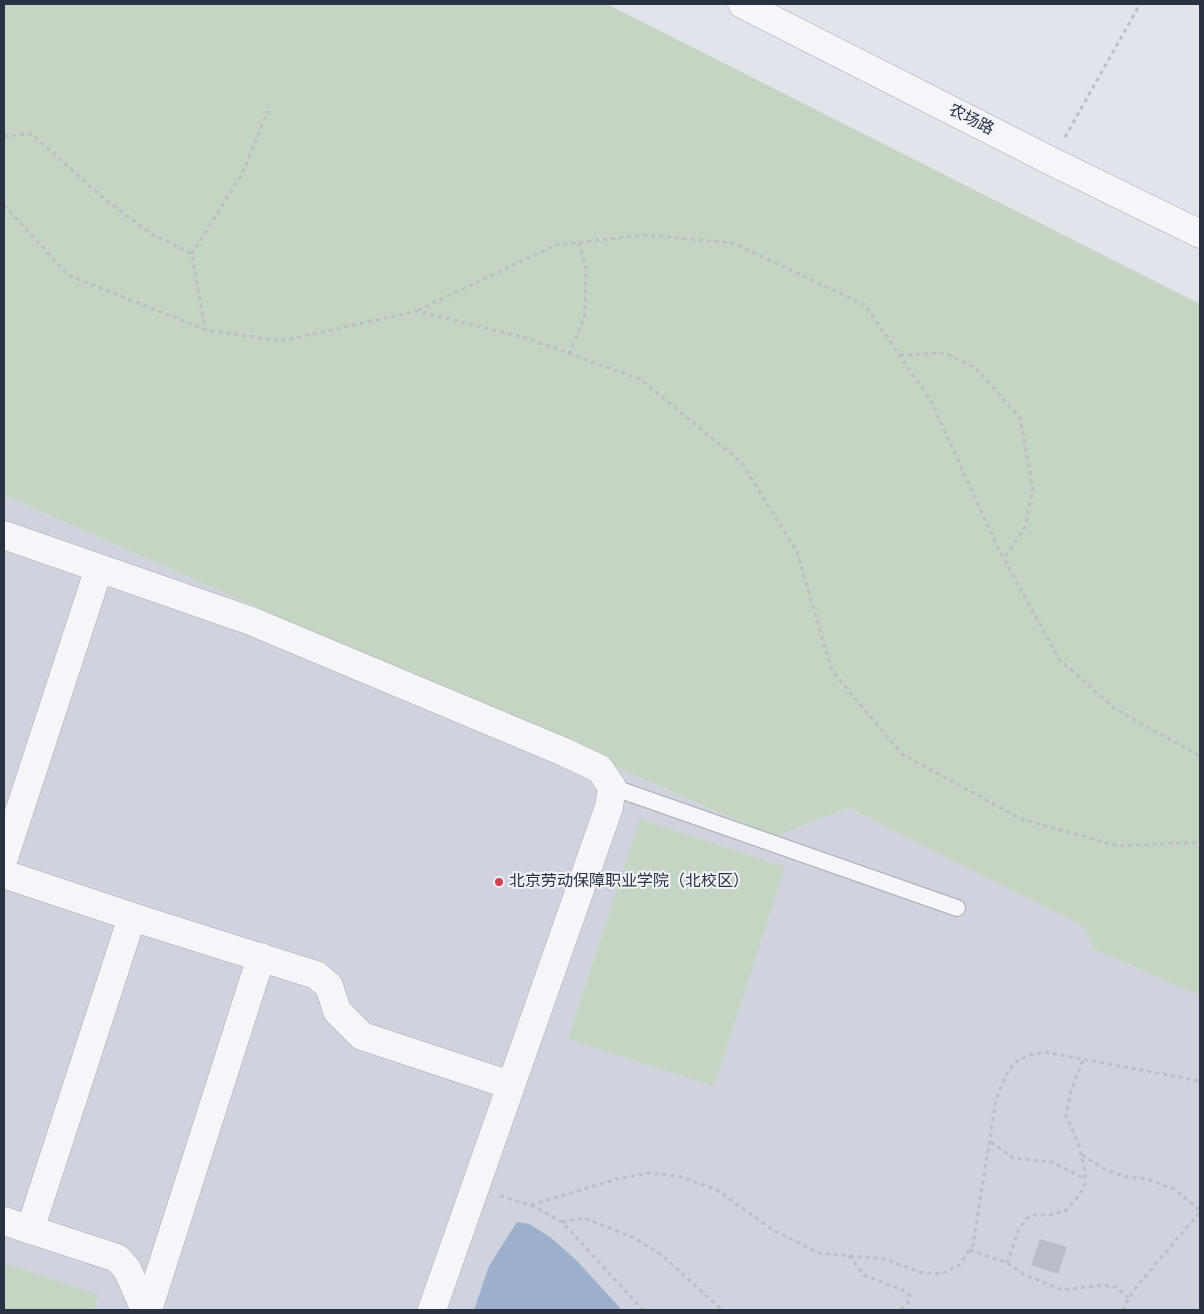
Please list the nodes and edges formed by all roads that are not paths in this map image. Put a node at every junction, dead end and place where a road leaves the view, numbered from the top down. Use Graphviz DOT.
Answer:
graph roads {
  1 [pos="742,4"];
  2 [pos="1200,234"];
  3 [pos="4,535"];
  4 [pos="99,568"];
  5 [pos="612,787"];
  6 [pos="4,858"];
  7 [pos="4,874"];
  8 [pos="957,908"];
  9 [pos="132,917"];
  10 [pos="261,958"];
  11 [pos="510,1085"];
  12 [pos="4,1221"];
  13 [pos="30,1230"];
  14 [pos="147,1310"];
  15 [pos="432,1310"];
  1 -- 2 [label="street, 农场路"];
  3 -- 4 [label="street"];
  4 -- 5 [label="street"];
  4 -- 6 [label="street"];
  5 -- 8 [label="lane"];
  5 -- 11 [label="street"];
  7 -- 9 [label="street"];
  9 -- 10 [label="street"];
  9 -- 13 [label="street"];
  10 -- 11 [label="street"];
  10 -- 14 [label="street"];
  11 -- 15 [label="street"];
  12 -- 13 [label="street"];
  13 -- 14 [label="street"];
}
